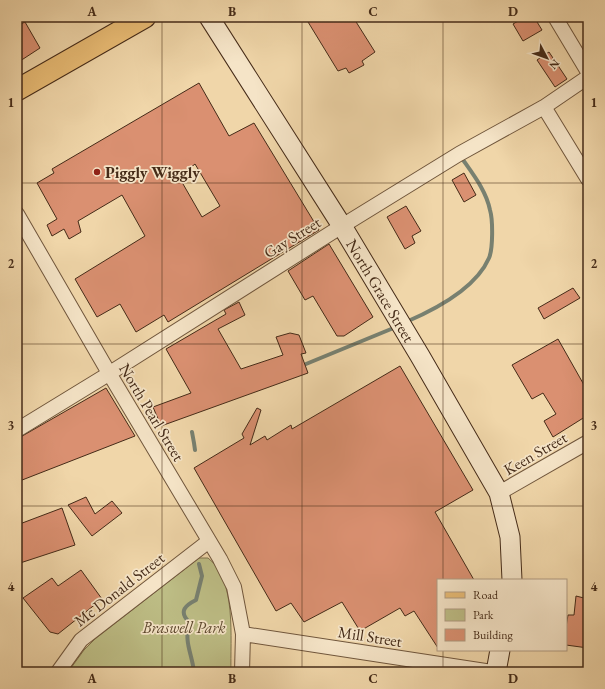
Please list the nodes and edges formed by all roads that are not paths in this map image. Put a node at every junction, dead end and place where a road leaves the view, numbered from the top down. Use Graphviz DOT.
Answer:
graph roads {
  1 [pos="145,17"];
  2 [pos="210,17"];
  3 [pos="555,17"];
  4 [pos="588,72"];
  5 [pos="588,77"];
  6 [pos="17,90"];
  7 [pos="544,107"];
  8 [pos="588,179"];
  9 [pos="17,214"];
  10 [pos="342,226"];
  11 [pos="109,373"];
  12 [pos="17,430"];
  13 [pos="588,442"];
  14 [pos="498,493"];
  15 [pos="209,541"];
  16 [pos="512,579"];
  17 [pos="243,634"];
  18 [pos="500,651"];
  19 [pos="58,672"];
  20 [pos="242,672"];
  21 [pos="492,672"];
  22 [pos="496,672"];
  1 -- 6 [label="main road"];
  2 -- 10 [label="main road, North Grace Street"];
  3 -- 4 [label="street"];
  5 -- 7 [label="street, Gay Street"];
  7 -- 8 [label="street"];
  7 -- 10 [label="street, Gay Street"];
  9 -- 11 [label="street, North Pearl Street"];
  10 -- 11 [label="street, Gay Street"];
  10 -- 14 [label="main road, North Grace Street"];
  11 -- 12 [label="street, Gay Street"];
  11 -- 15 [label="street, North Pearl Street"];
  13 -- 14 [label="street, Keen Street"];
  14 -- 16 [label="main road, North Grace Street"];
  15 -- 17 [label="street, North Pearl Street"];
  15 -- 19 [label="street, Mc Donald Street"];
  17 -- 20 [label="street, North Pearl Street"];
  17 -- 21 [label="street, Mill Street"];
  18 -- 22 [label="main road"];
}
